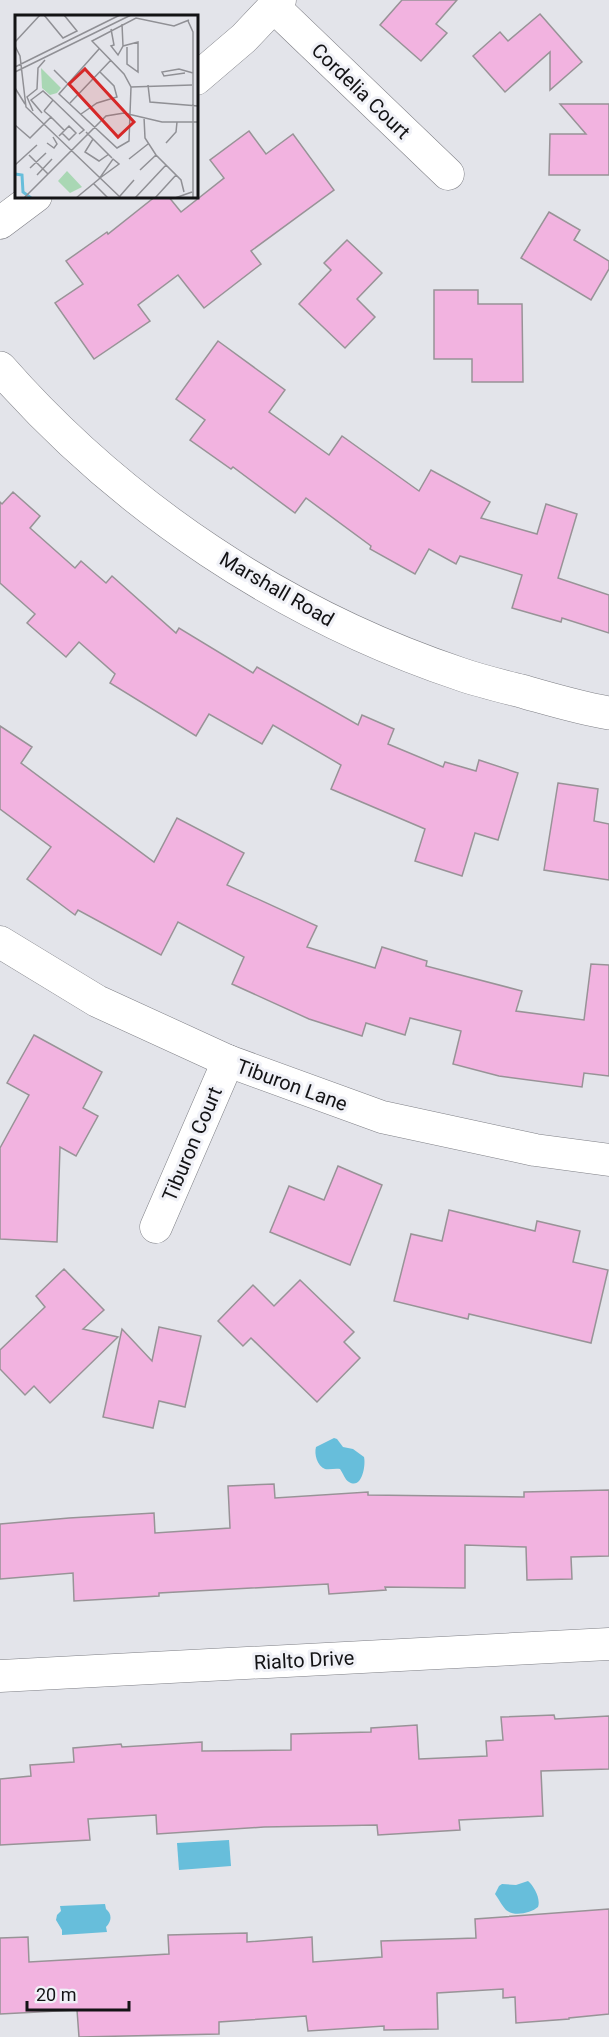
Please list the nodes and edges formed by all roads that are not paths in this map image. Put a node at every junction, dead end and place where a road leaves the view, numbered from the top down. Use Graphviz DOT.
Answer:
graph roads {
  1 [pos="277,4"];
  2 [pos="198,77"];
  3 [pos="448,174"];
  4 [pos="33,198"];
  5 [pos="0,223"];
  6 [pos="0,368"];
  7 [pos="609,713"];
  8 [pos="0,942"];
  9 [pos="228,1061"];
  10 [pos="609,1160"];
  11 [pos="156,1227"];
  12 [pos="609,1644"];
  13 [pos="0,1676"];
  1 -- 2 [label="street"];
  1 -- 3 [label="street, Cordelia Court"];
  4 -- 5 [label="street"];
  6 -- 7 [label="street, Marshall Road"];
  8 -- 9 [label="street, Tiburon Lane"];
  9 -- 10 [label="street, Tiburon Lane"];
  9 -- 11 [label="street, Tiburon Court"];
  12 -- 13 [label="street, Rialto Drive"];
}
